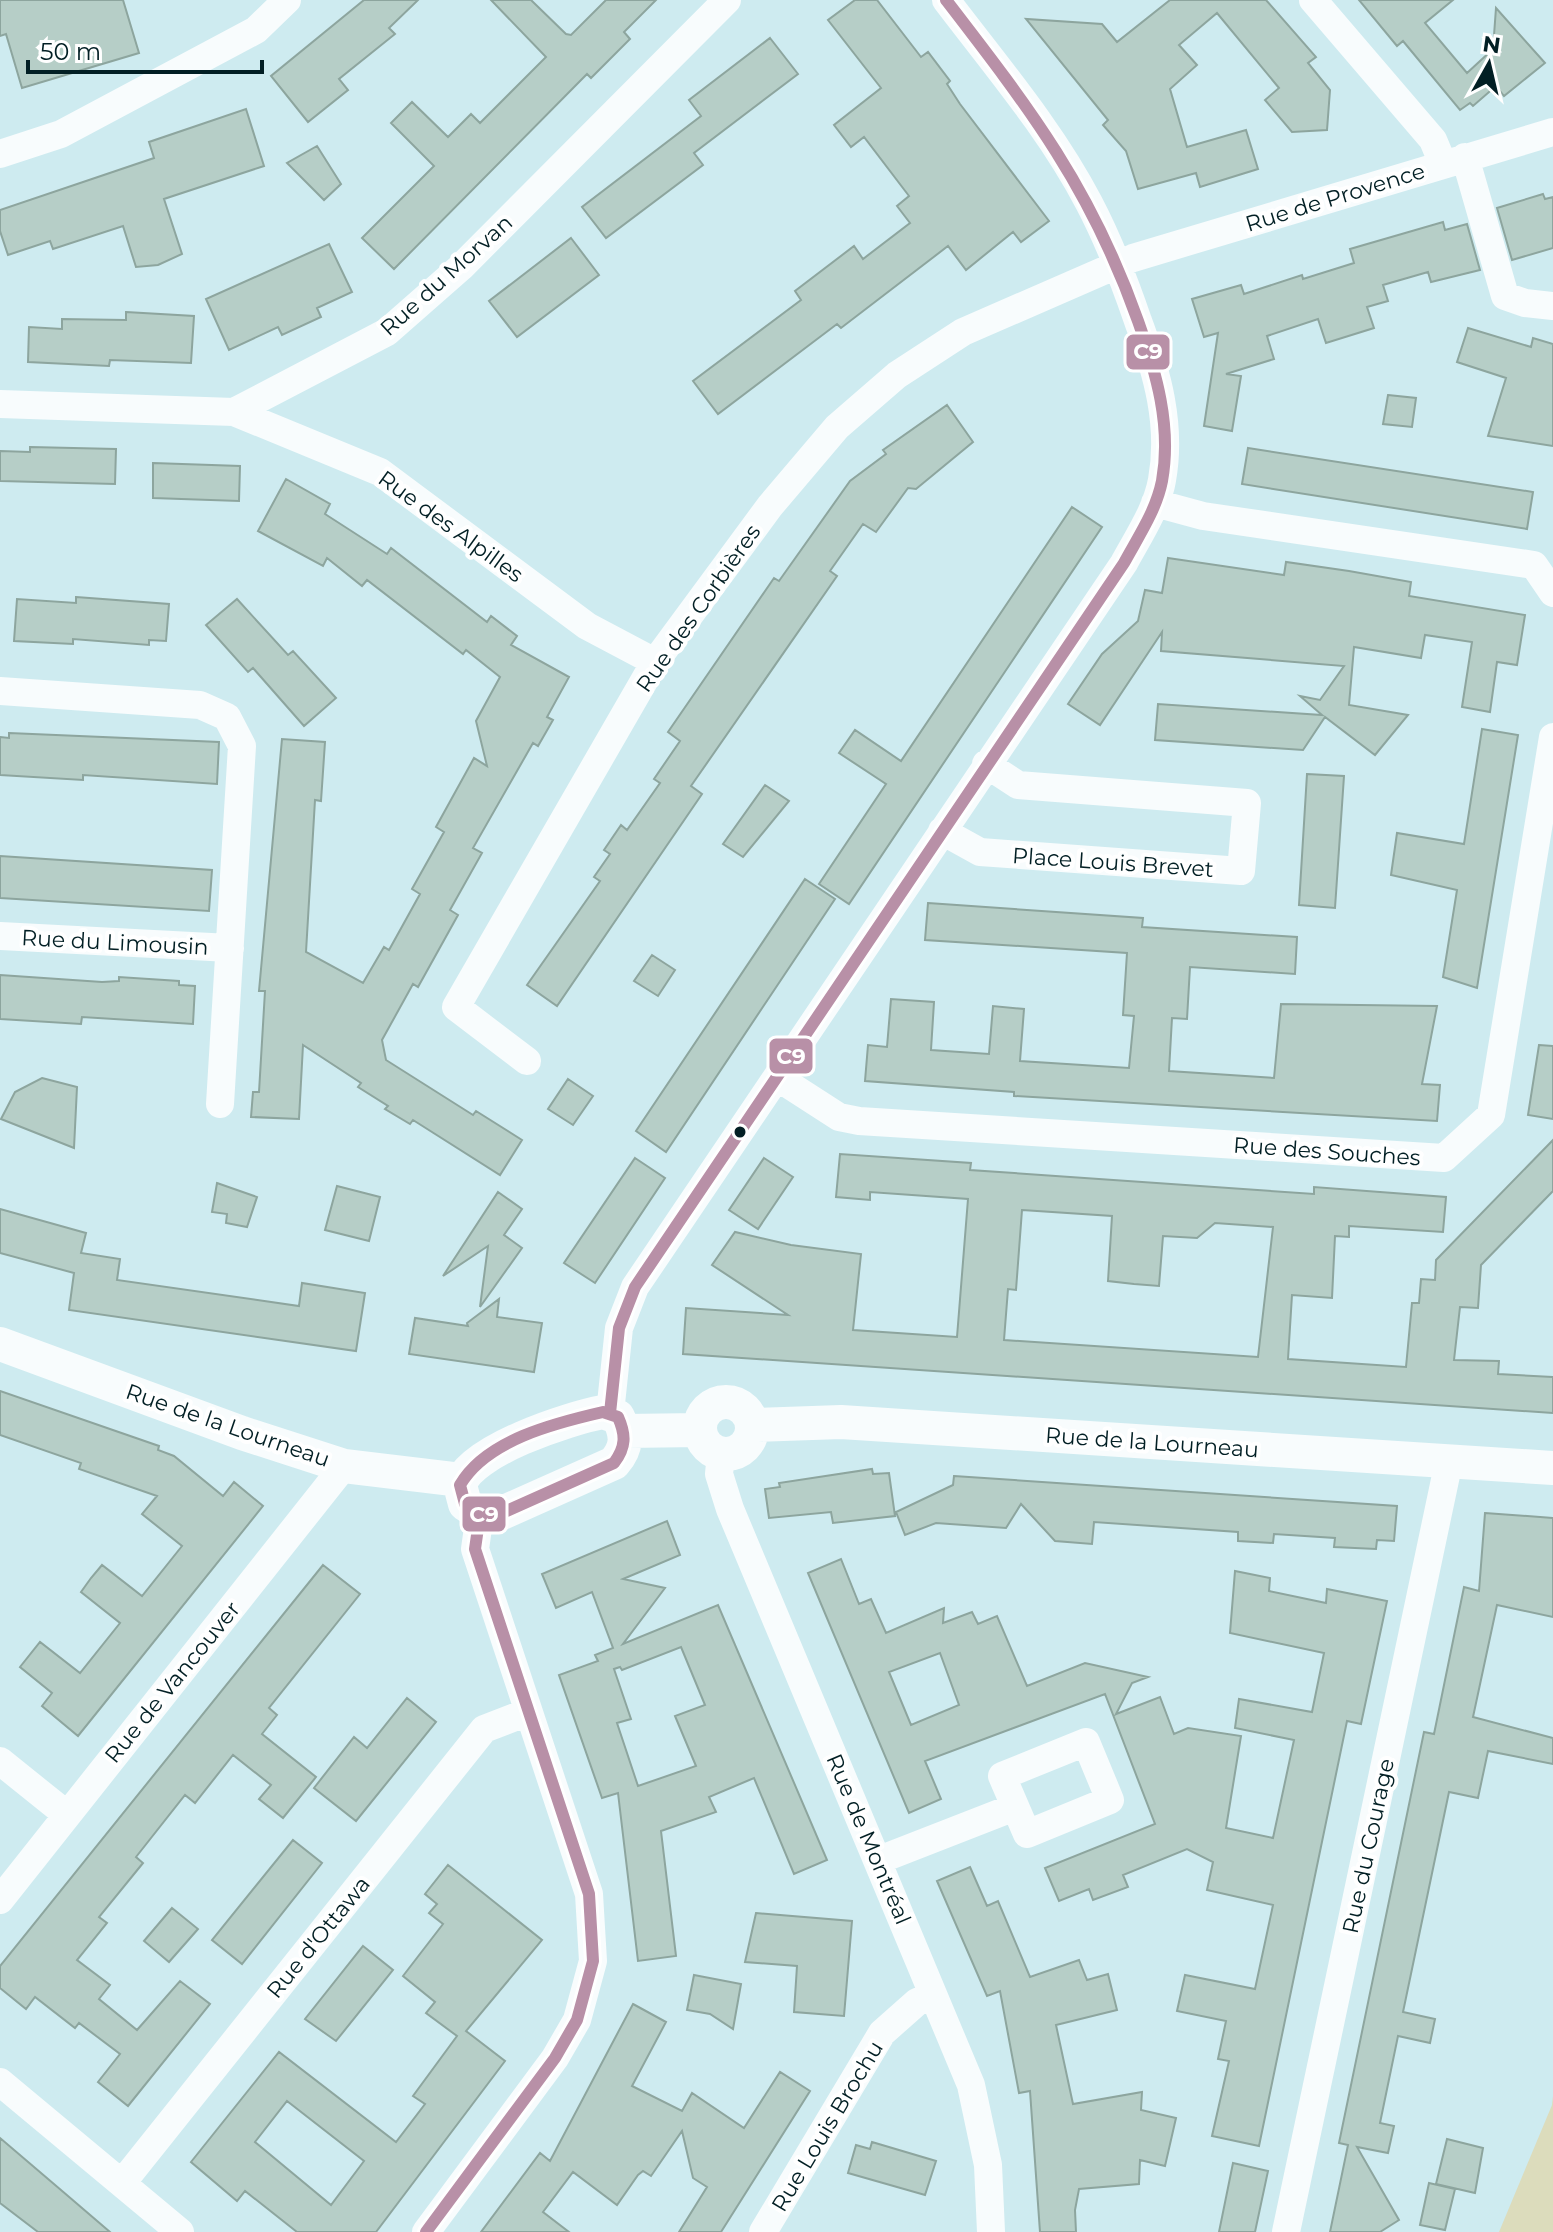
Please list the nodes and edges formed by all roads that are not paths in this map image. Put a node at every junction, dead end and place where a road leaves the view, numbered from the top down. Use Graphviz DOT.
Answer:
graph roads {
  1 [pos="287,0"];
  2 [pos="727,0"];
  3 [pos="946,0"];
  4 [pos="1313,0"];
  5 [pos="1553,132"];
  6 [pos="0,154"];
  7 [pos="1454,161"];
  8 [pos="1118,264"];
  9 [pos="1553,306"];
  10 [pos="0,404"];
  11 [pos="234,412"];
  12 [pos="1155,503"];
  13 [pos="1553,593"];
  14 [pos="655,662"];
  15 [pos="0,691"];
  16 [pos="1553,737"];
  17 [pos="986,764"];
  18 [pos="942,831"];
  19 [pos="0,936"];
  20 [pos="230,948"];
  21 [pos="527,1061"];
  22 [pos="777,1077"];
  23 [pos="220,1104"];
  24 [pos="0,1344"];
  25 [pos="618,1422"];
  26 [pos="752,1425"];
  27 [pos="711,1442"];
  28 [pos="1449,1461"];
  29 [pos="344,1466"];
  30 [pos="1553,1468"];
  31 [pos="461,1480"];
  32 [pos="480,1514"];
  33 [pos="528,1712"];
  34 [pos="0,1761"];
  35 [pos="1015,1807"];
  36 [pos="66,1814"];
  37 [pos="879,1860"];
  38 [pos="0,1900"];
  39 [pos="933,1995"];
  40 [pos="0,2082"];
  41 [pos="122,2183"];
  42 [pos="180,2232"];
  43 [pos="426,2232"];
  44 [pos="763,2232"];
  45 [pos="991,2232"];
  46 [pos="1286,2232"];
  1 -- 6 [label="street"];
  2 -- 11 [label="street, Rue du Morvan"];
  3 -- 8 [label="street"];
  4 -- 7 [label="street"];
  5 -- 7 [label="street, Rue de Provence"];
  7 -- 8 [label="street, Rue de Provence"];
  7 -- 9 [label="street"];
  8 -- 12 [label="street"];
  8 -- 14 [label="street, Rue des Corbières"];
  10 -- 11 [label="street, Rue du Morvan"];
  11 -- 14 [label="street, Rue des Alpilles"];
  12 -- 13 [label="street"];
  12 -- 17 [label="street"];
  14 -- 21 [label="street, Rue des Corbières"];
  15 -- 20 [label="street, Rue du Limousin"];
  16 -- 22 [label="street, Rue des Souches"];
  17 -- 18 [label="street"];
  17 -- 18 [label="street, Place Louis Brevet"];
  18 -- 22 [label="street"];
  19 -- 20 [label="street, Rue du Limousin"];
  20 -- 23 [label="street, Rue du Limousin"];
  22 -- 25 [label="street"];
  24 -- 29 [label="street, Rue de la Lourneau"];
  25 -- 27 [label="street"];
  25 -- 31 [label="street"];
  25 -- 32 [label="street"];
  26 -- 27 [label="street"];
  26 -- 27 [label="street"];
  26 -- 28 [label="street, Rue de la Lourneau"];
  27 -- 37 [label="street, Rue de Montréal"];
  28 -- 30 [label="street, Rue de la Lourneau"];
  28 -- 46 [label="street, Rue du Courage"];
  29 -- 31 [label="street, Rue de la Lourneau"];
  29 -- 36 [label="street, Rue de Vancouver"];
  31 -- 32 [label="street"];
  32 -- 33 [label="street"];
  33 -- 41 [label="street, Rue d'Ottawa"];
  33 -- 43 [label="street"];
  34 -- 36 [label="street"];
  35 -- 37 [label="street"];
  36 -- 38 [label="street, Rue de Vancouver"];
  37 -- 39 [label="street, Rue de Montréal"];
  39 -- 44 [label="street, Rue Louis Brochu"];
  39 -- 45 [label="street, Rue de Montréal"];
  40 -- 41 [label="street"];
  41 -- 42 [label="street"];
}
